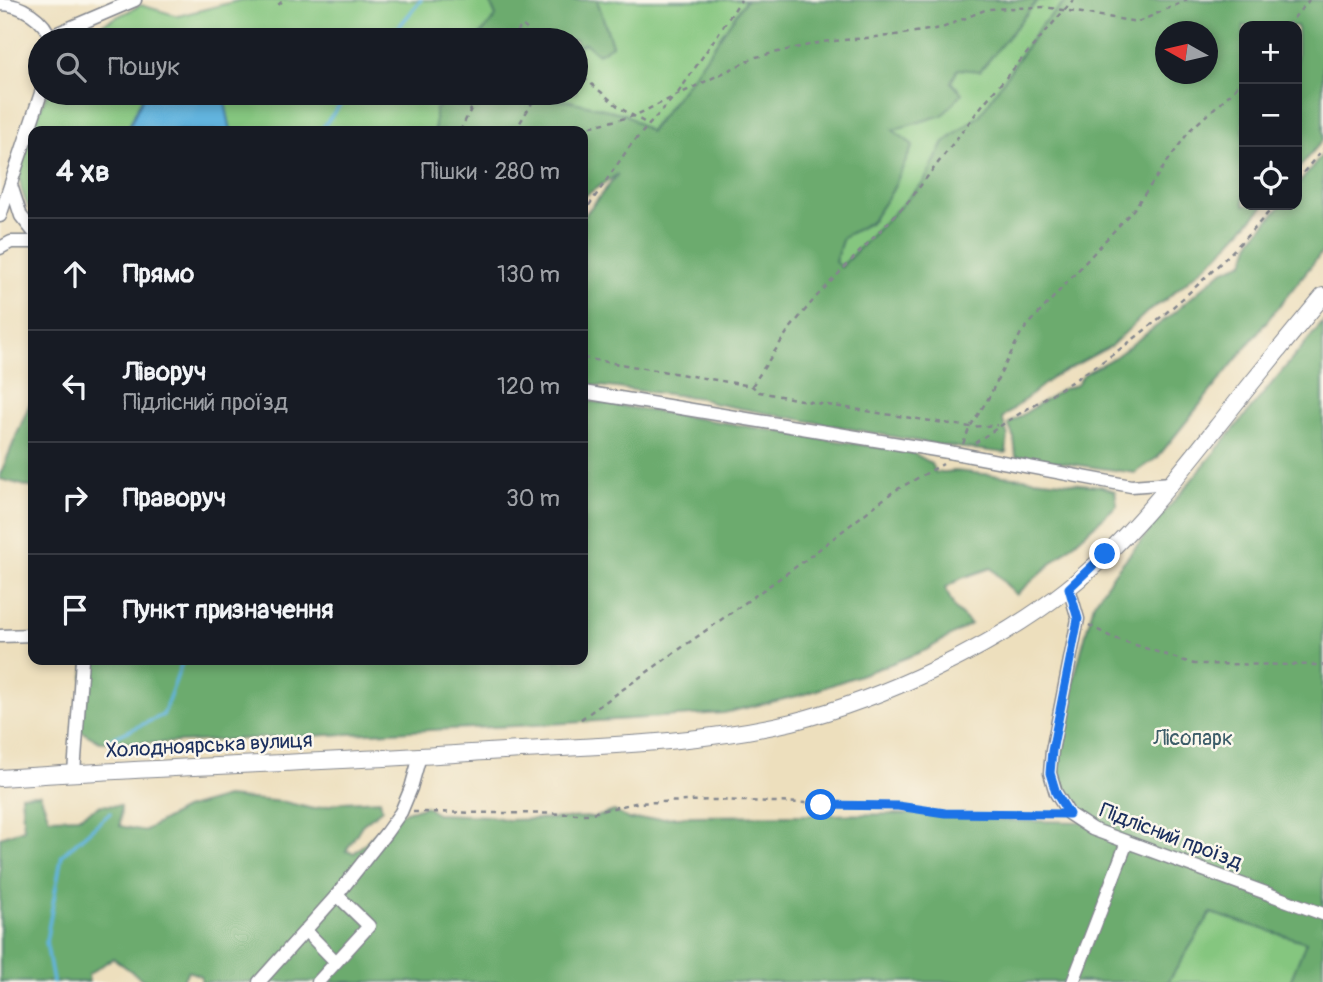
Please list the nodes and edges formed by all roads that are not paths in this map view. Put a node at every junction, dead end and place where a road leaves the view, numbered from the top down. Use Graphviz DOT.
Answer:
graph roads {
  1 [pos="135,0"];
  2 [pos="0,4"];
  3 [pos="45,28"];
  4 [pos="73,28"];
  5 [pos="37,105"];
  6 [pos="30,126"];
  7 [pos="28,133"];
  8 [pos="11,185"];
  9 [pos="0,216"];
  10 [pos="28,225"];
  11 [pos="28,242"];
  12 [pos="0,247"];
  13 [pos="1323,296"];
  14 [pos="588,393"];
  15 [pos="1171,484"];
  16 [pos="1069,588"];
  17 [pos="28,635"];
  18 [pos="0,636"];
  19 [pos="82,665"];
  20 [pos="420,756"];
  21 [pos="74,773"];
  22 [pos="0,778"];
  23 [pos="1127,842"];
  24 [pos="337,895"];
  25 [pos="1323,914"];
  26 [pos="306,931"];
  27 [pos="336,962"];
  28 [pos="259,982"];
  29 [pos="318,982"];
  30 [pos="1073,982"];
  1 -- 4 [label="street"];
  2 -- 3 [label="street"];
  5 -- 6 [label="street"];
  7 -- 8 [label="street"];
  8 -- 9 [label="street"];
  8 -- 10 [label="street"];
  11 -- 12 [label="street"];
  13 -- 15 [label="main road, Холодноярська вулиця"];
  14 -- 15 [label="street"];
  15 -- 16 [label="main road, Холодноярська вулиця"];
  16 -- 20 [label="main road, Холодноярська вулиця"];
  16 -- 23 [label="street, Підлісний проїзд"];
  17 -- 18 [label="street"];
  19 -- 21 [label="street"];
  20 -- 21 [label="main road, Холодноярська вулиця"];
  20 -- 24 [label="street"];
  21 -- 22 [label="main road, Холодноярська вулиця"];
  23 -- 25 [label="street, Підлісний проїзд"];
  23 -- 30 [label="street"];
  24 -- 26 [label="street"];
  24 -- 27 [label="street"];
  26 -- 27 [label="street"];
  26 -- 28 [label="street"];
  27 -- 29 [label="street"];
}
